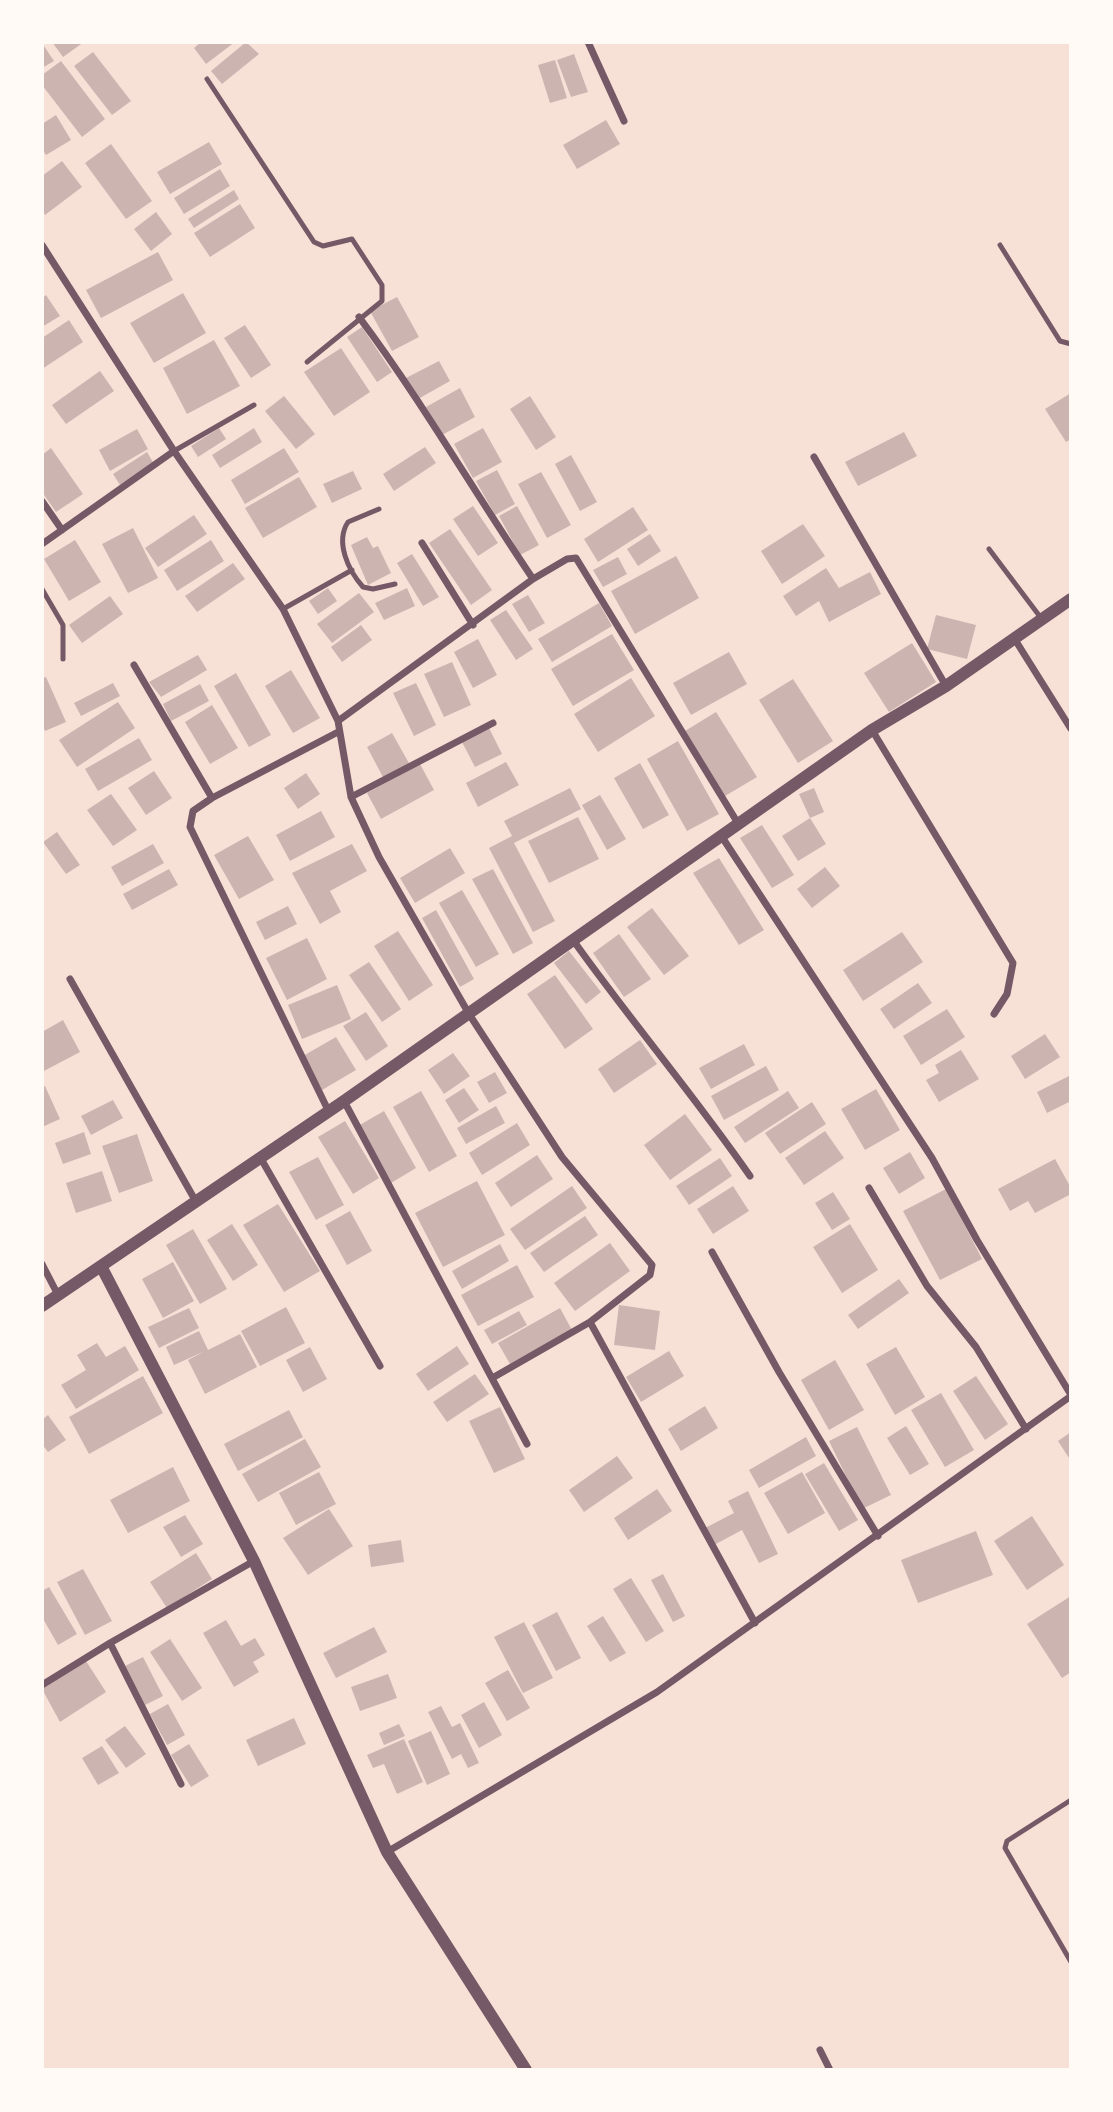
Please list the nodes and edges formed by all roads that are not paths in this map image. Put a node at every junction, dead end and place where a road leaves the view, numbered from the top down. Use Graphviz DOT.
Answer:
graph roads {
  1 [pos="588,42"];
  2 [pos="207,79"];
  3 [pos="624,121"];
  4 [pos="42,245"];
  5 [pos="1000,245"];
  6 [pos="359,317"];
  7 [pos="1071,344"];
  8 [pos="307,362"];
  9 [pos="254,405"];
  10 [pos="174,450"];
  11 [pos="814,457"];
  12 [pos="42,500"];
  13 [pos="379,509"];
  14 [pos="62,530"];
  15 [pos="422,543"];
  16 [pos="42,544"];
  17 [pos="989,550"];
  18 [pos="352,570"];
  19 [pos="533,579"];
  20 [pos="395,584"];
  21 [pos="42,589"];
  22 [pos="1071,599"];
  23 [pos="283,609"];
  24 [pos="1041,618"];
  25 [pos="473,625"];
  26 [pos="1014,638"];
  27 [pos="63,659"];
  28 [pos="134,665"];
  29 [pos="946,686"];
  30 [pos="338,721"];
  31 [pos="493,723"];
  32 [pos="1071,729"];
  33 [pos="872,730"];
  34 [pos="338,732"];
  35 [pos="351,797"];
  36 [pos="212,798"];
  37 [pos="739,825"];
  38 [pos="722,837"];
  39 [pos="573,940"];
  40 [pos="70,979"];
  41 [pos="470,1014"];
  42 [pos="994,1014"];
  43 [pos="344,1101"];
  44 [pos="328,1110"];
  45 [pos="260,1156"];
  46 [pos="750,1176"];
  47 [pos="869,1188"];
  48 [pos="195,1200"];
  49 [pos="712,1252"];
  50 [pos="42,1264"];
  51 [pos="101,1266"];
  52 [pos="58,1295"];
  53 [pos="42,1306"];
  54 [pos="590,1322"];
  55 [pos="380,1366"];
  56 [pos="494,1377"];
  57 [pos="1071,1396"];
  58 [pos="1026,1429"];
  59 [pos="527,1444"];
  60 [pos="878,1536"];
  61 [pos="254,1561"];
  62 [pos="755,1623"];
  63 [pos="110,1643"];
  64 [pos="42,1685"];
  65 [pos="181,1784"];
  66 [pos="1071,1800"];
  67 [pos="387,1852"];
  68 [pos="1071,1962"];
  69 [pos="820,2050"];
  70 [pos="526,2070"];
  71 [pos="830,2070"];
  1 -- 3 [label="street"];
  2 -- 6 [label="lane"];
  4 -- 10 [label="street"];
  5 -- 7 [label="lane"];
  6 -- 8 [label="lane"];
  6 -- 19 [label="street"];
  9 -- 10 [label="lane"];
  10 -- 14 [label="street"];
  10 -- 23 [label="street"];
  11 -- 29 [label="street"];
  12 -- 14 [label="street"];
  13 -- 18 [label="lane"];
  14 -- 16 [label="street"];
  15 -- 25 [label="street"];
  17 -- 24 [label="lane"];
  18 -- 20 [label="lane"];
  18 -- 23 [label="lane"];
  19 -- 25 [label="street"];
  19 -- 37 [label="street"];
  21 -- 27 [label="lane"];
  22 -- 24 [label="street"];
  23 -- 30 [label="street"];
  24 -- 26 [label="street"];
  25 -- 30 [label="street"];
  26 -- 29 [label="street"];
  26 -- 32 [label="street"];
  28 -- 36 [label="street"];
  29 -- 33 [label="street"];
  30 -- 34 [label="street"];
  31 -- 35 [label="street"];
  33 -- 37 [label="street"];
  33 -- 42 [label="street"];
  34 -- 35 [label="street"];
  34 -- 36 [label="street"];
  35 -- 41 [label="street"];
  36 -- 44 [label="street"];
  37 -- 38 [label="street"];
  38 -- 39 [label="street"];
  38 -- 57 [label="street"];
  39 -- 41 [label="street"];
  39 -- 46 [label="street"];
  40 -- 48 [label="street"];
  41 -- 43 [label="street"];
  41 -- 54 [label="street"];
  43 -- 44 [label="street"];
  43 -- 56 [label="street"];
  44 -- 45 [label="street"];
  45 -- 48 [label="street"];
  45 -- 55 [label="street"];
  47 -- 58 [label="street"];
  48 -- 51 [label="street"];
  49 -- 60 [label="street"];
  50 -- 52 [label="street"];
  51 -- 52 [label="street"];
  51 -- 61 [label="street"];
  52 -- 53 [label="street"];
  54 -- 56 [label="street"];
  54 -- 62 [label="street"];
  56 -- 59 [label="street"];
  57 -- 58 [label="street"];
  58 -- 60 [label="street"];
  60 -- 62 [label="street"];
  61 -- 63 [label="street"];
  61 -- 67 [label="street"];
  62 -- 67 [label="street"];
  63 -- 64 [label="street"];
  63 -- 65 [label="street"];
  66 -- 68 [label="lane"];
  67 -- 70 [label="street"];
  69 -- 71 [label="street"];
}
